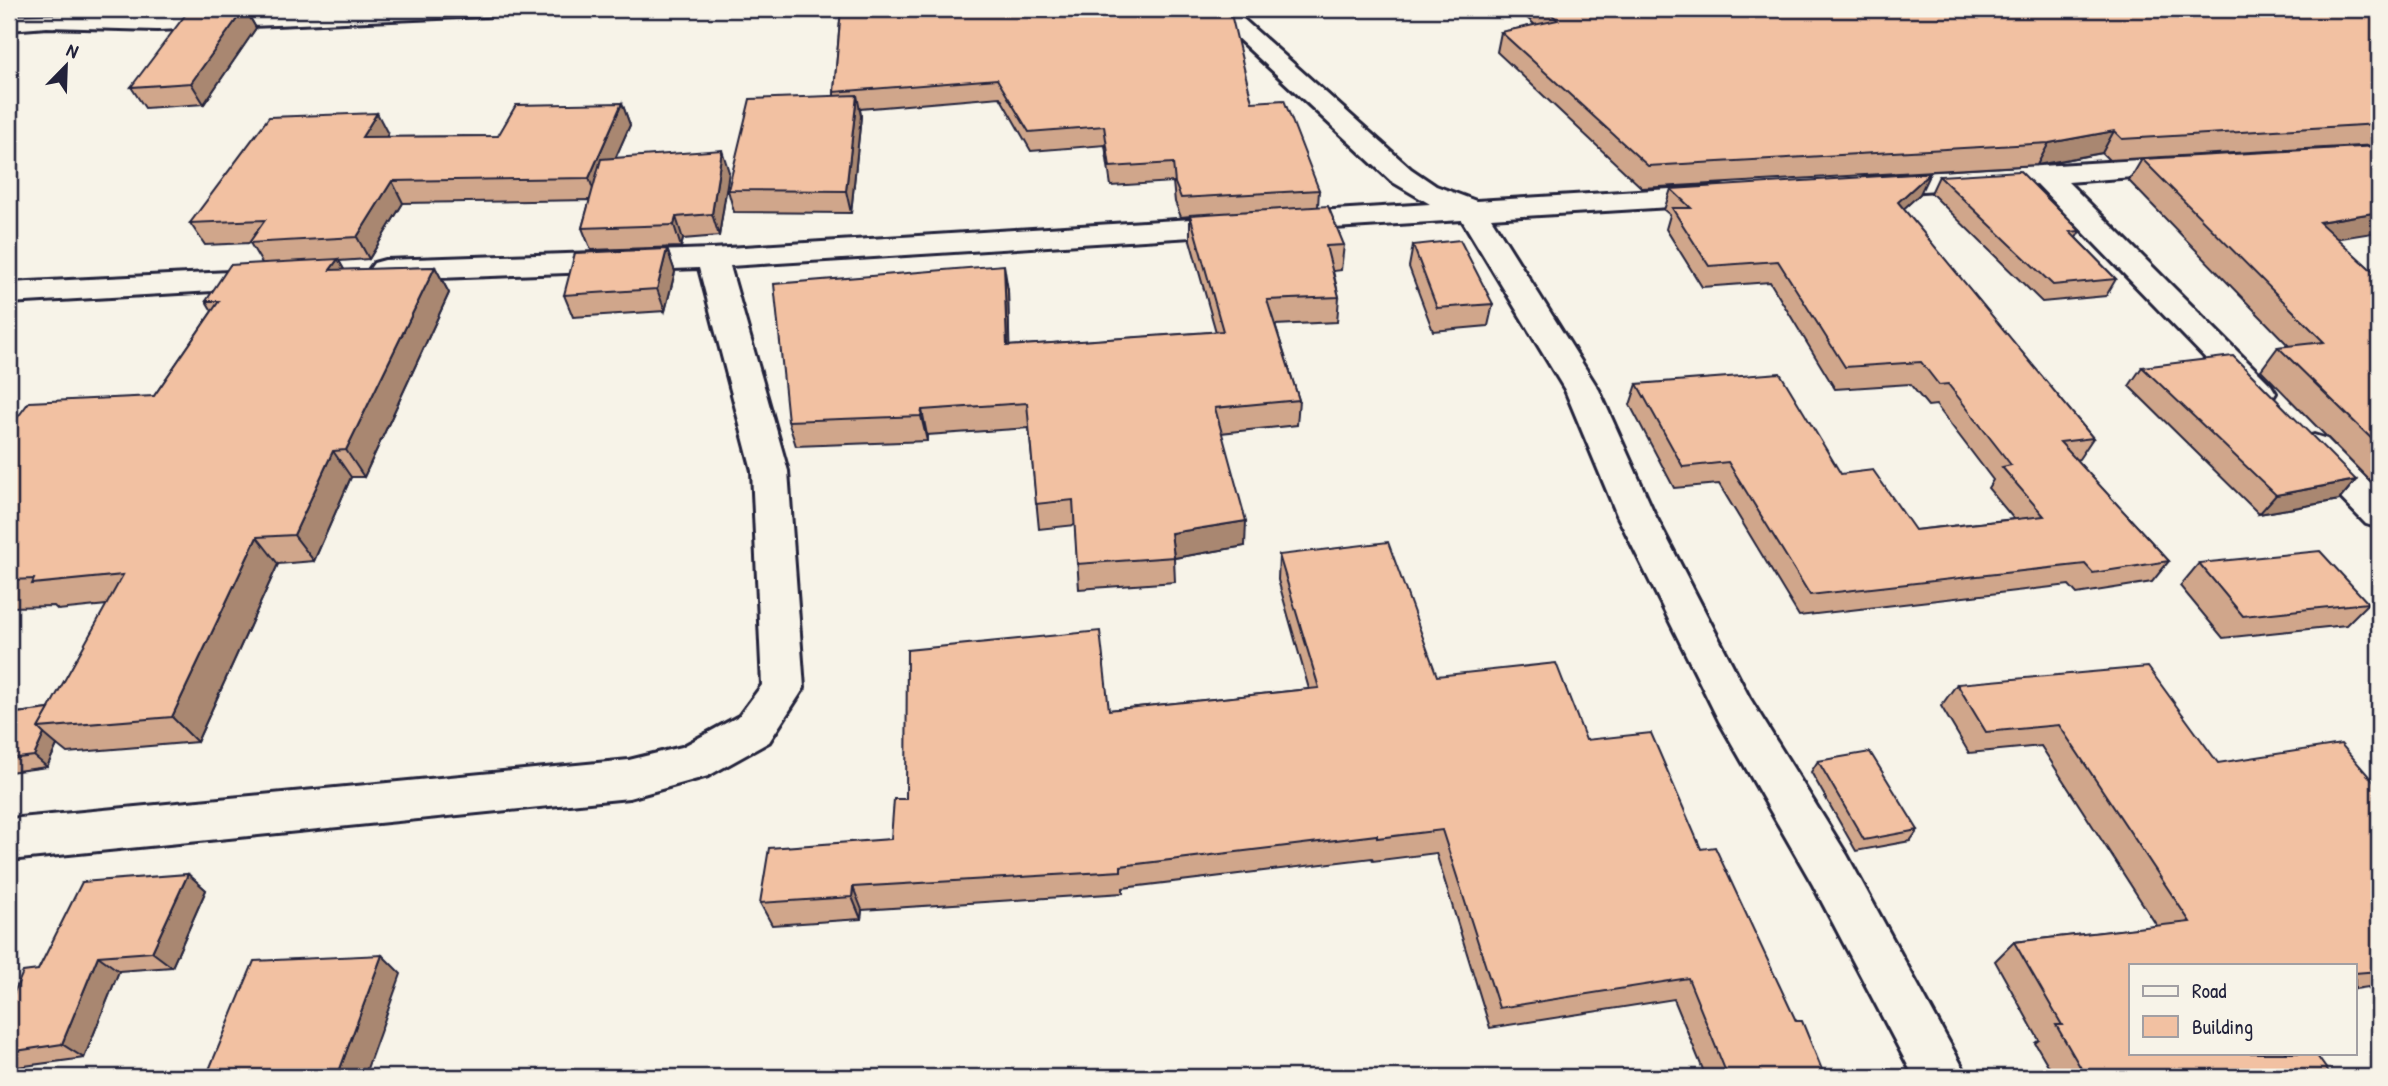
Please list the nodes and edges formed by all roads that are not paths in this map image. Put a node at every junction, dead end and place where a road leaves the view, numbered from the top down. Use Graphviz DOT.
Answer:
graph roads {
  1 [pos="485,9"];
  2 [pos="1218,9"];
  3 [pos="9,23"];
  4 [pos="2220,164"];
  5 [pos="2044,175"];
  6 [pos="1840,187"];
  7 [pos="1744,193"];
  8 [pos="1471,210"];
  9 [pos="712,258"];
  10 [pos="356,272"];
  11 [pos="292,278"];
  12 [pos="9,293"];
  13 [pos="2379,514"];
  14 [pos="9,840"];
  15 [pos="1942,1077"];
  1 -- 3 [label="street"];
  2 -- 8 [label="street"];
  4 -- 5 [label="street"];
  5 -- 6 [label="street"];
  5 -- 13 [label="street"];
  7 -- 8 [label="street"];
  8 -- 9 [label="street"];
  8 -- 15 [label="street"];
  9 -- 10 [label="street"];
  9 -- 14 [label="street"];
  11 -- 12 [label="street"];
}
